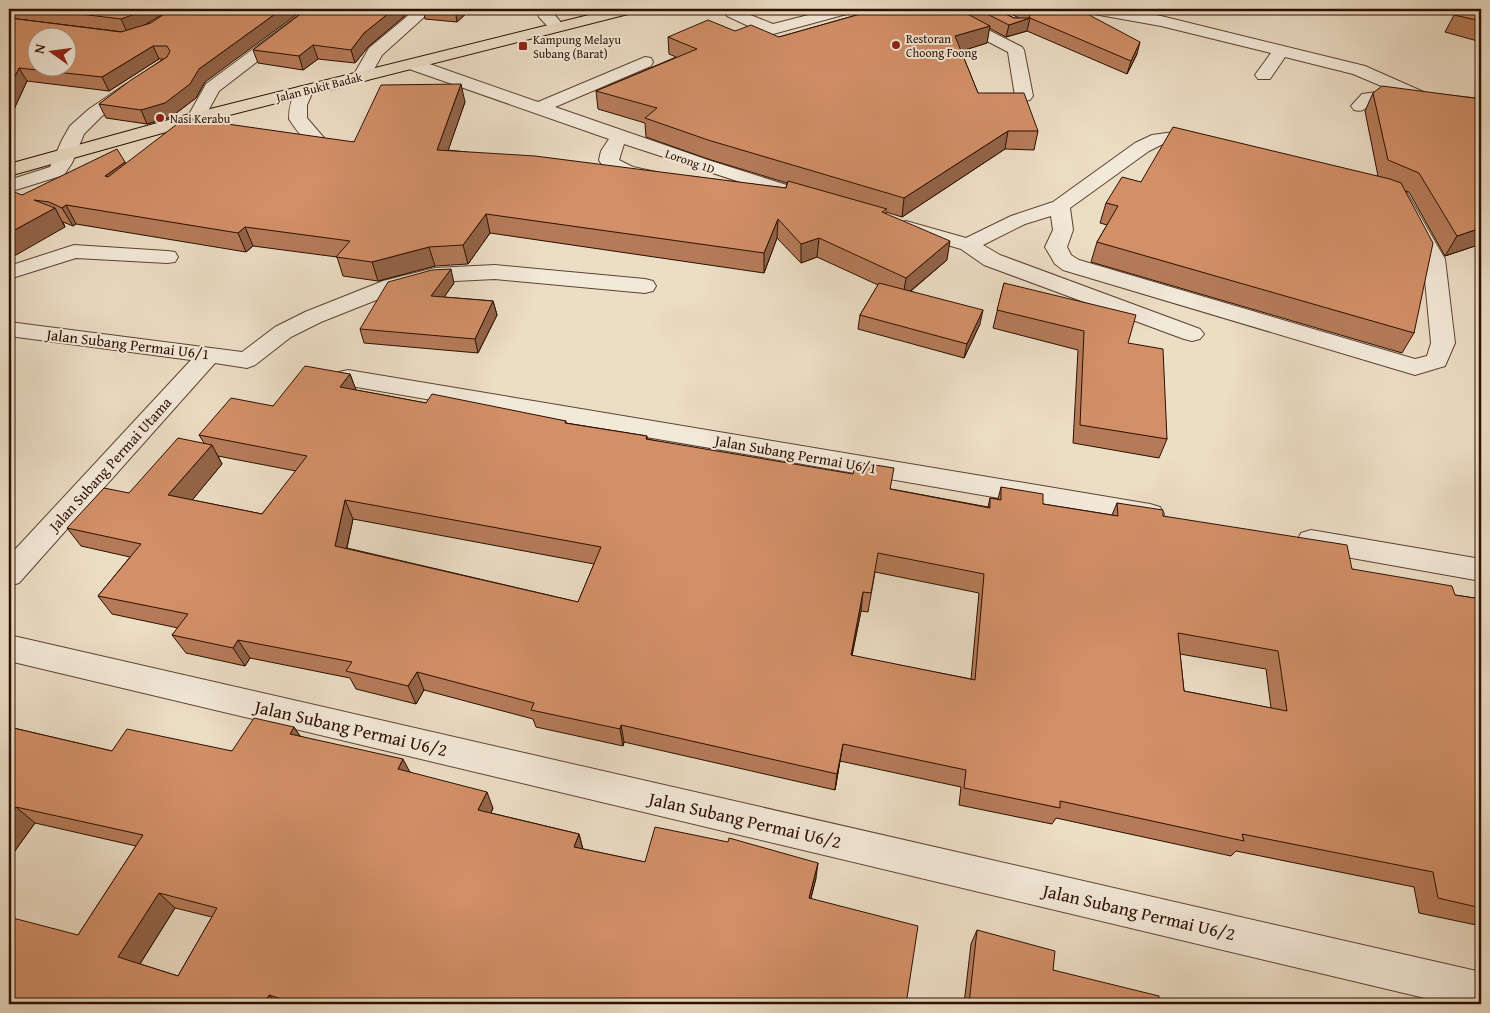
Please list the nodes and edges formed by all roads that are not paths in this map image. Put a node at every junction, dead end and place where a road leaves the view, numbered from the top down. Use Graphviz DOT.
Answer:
graph roads {
  1 [pos="27,9"];
  2 [pos="317,9"];
  3 [pos="425,9"];
  4 [pos="544,9"];
  5 [pos="631,9"];
  6 [pos="751,9"];
  7 [pos="849,9"];
  8 [pos="936,9"];
  9 [pos="1094,9"];
  10 [pos="728,11"];
  11 [pos="9,20"];
  12 [pos="9,24"];
  13 [pos="28,27"];
  14 [pos="557,27"];
  15 [pos="1281,50"];
  16 [pos="645,62"];
  17 [pos="415,64"];
  18 [pos="1264,75"];
  19 [pos="362,76"];
  20 [pos="144,80"];
  21 [pos="304,91"];
  22 [pos="1024,96"];
  23 [pos="1423,98"];
  24 [pos="1481,104"];
  25 [pos="1360,106"];
  26 [pos="541,107"];
  27 [pos="196,118"];
  28 [pos="619,137"];
  29 [pos="316,139"];
  30 [pos="64,155"];
  31 [pos="9,170"];
  32 [pos="668,182"];
  33 [pos="9,186"];
  34 [pos="818,201"];
  35 [pos="1060,206"];
  36 [pos="893,223"];
  37 [pos="968,245"];
  38 [pos="167,257"];
  39 [pos="9,273"];
  40 [pos="645,286"];
  41 [pos="9,329"];
  42 [pos="1192,334"];
  43 [pos="210,354"];
  44 [pos="348,378"];
  45 [pos="1176,518"];
  46 [pos="1284,537"];
  47 [pos="1481,570"];
  48 [pos="9,575"];
  49 [pos="9,648"];
  50 [pos="1481,992"];
  1 -- 11 [label="street"];
  2 -- 27 [label="street"];
  3 -- 19 [label="street"];
  4 -- 14 [label="street"];
  5 -- 14 [label="main road, Jalan Bukit Badak"];
  6 -- 10 [label="street"];
  7 -- 10 [label="street"];
  8 -- 22 [label="street"];
  9 -- 15 [label="street"];
  12 -- 13 [label="street"];
  14 -- 17 [label="main road, Jalan Bukit Badak"];
  15 -- 18 [label="street"];
  15 -- 23 [label="street"];
  16 -- 26 [label="street"];
  17 -- 19 [label="main road, Jalan Bukit Badak"];
  17 -- 26 [label="street, Lorong 1D"];
  19 -- 21 [label="main road, Jalan Bukit Badak"];
  20 -- 30 [label="street"];
  21 -- 27 [label="main road, Jalan Bukit Badak"];
  21 -- 29 [label="street"];
  23 -- 24 [label="street"];
  23 -- 25 [label="street"];
  26 -- 28 [label="street, Lorong 1D"];
  27 -- 30 [label="main road, Jalan Bukit Badak"];
  28 -- 32 [label="street"];
  28 -- 34 [label="street, Lorong 1D"];
  30 -- 31 [label="main road, Jalan Bukit Badak"];
  30 -- 33 [label="street"];
  35 -- 35 [label="street"];
  35 -- 37 [label="street"];
  36 -- 37 [label="street"];
  37 -- 42 [label="street"];
  38 -- 39 [label="street"];
  40 -- 43 [label="street, Jalan Subang Permai U6/1"];
  41 -- 43 [label="street, Jalan Subang Permai U6/1"];
  43 -- 48 [label="street, Jalan Subang Permai Utama"];
  44 -- 45 [label="street, Jalan Subang Permai U6/1"];
  46 -- 47 [label="street"];
  49 -- 50 [label="street, Jalan Subang Permai U6/2"];
}
